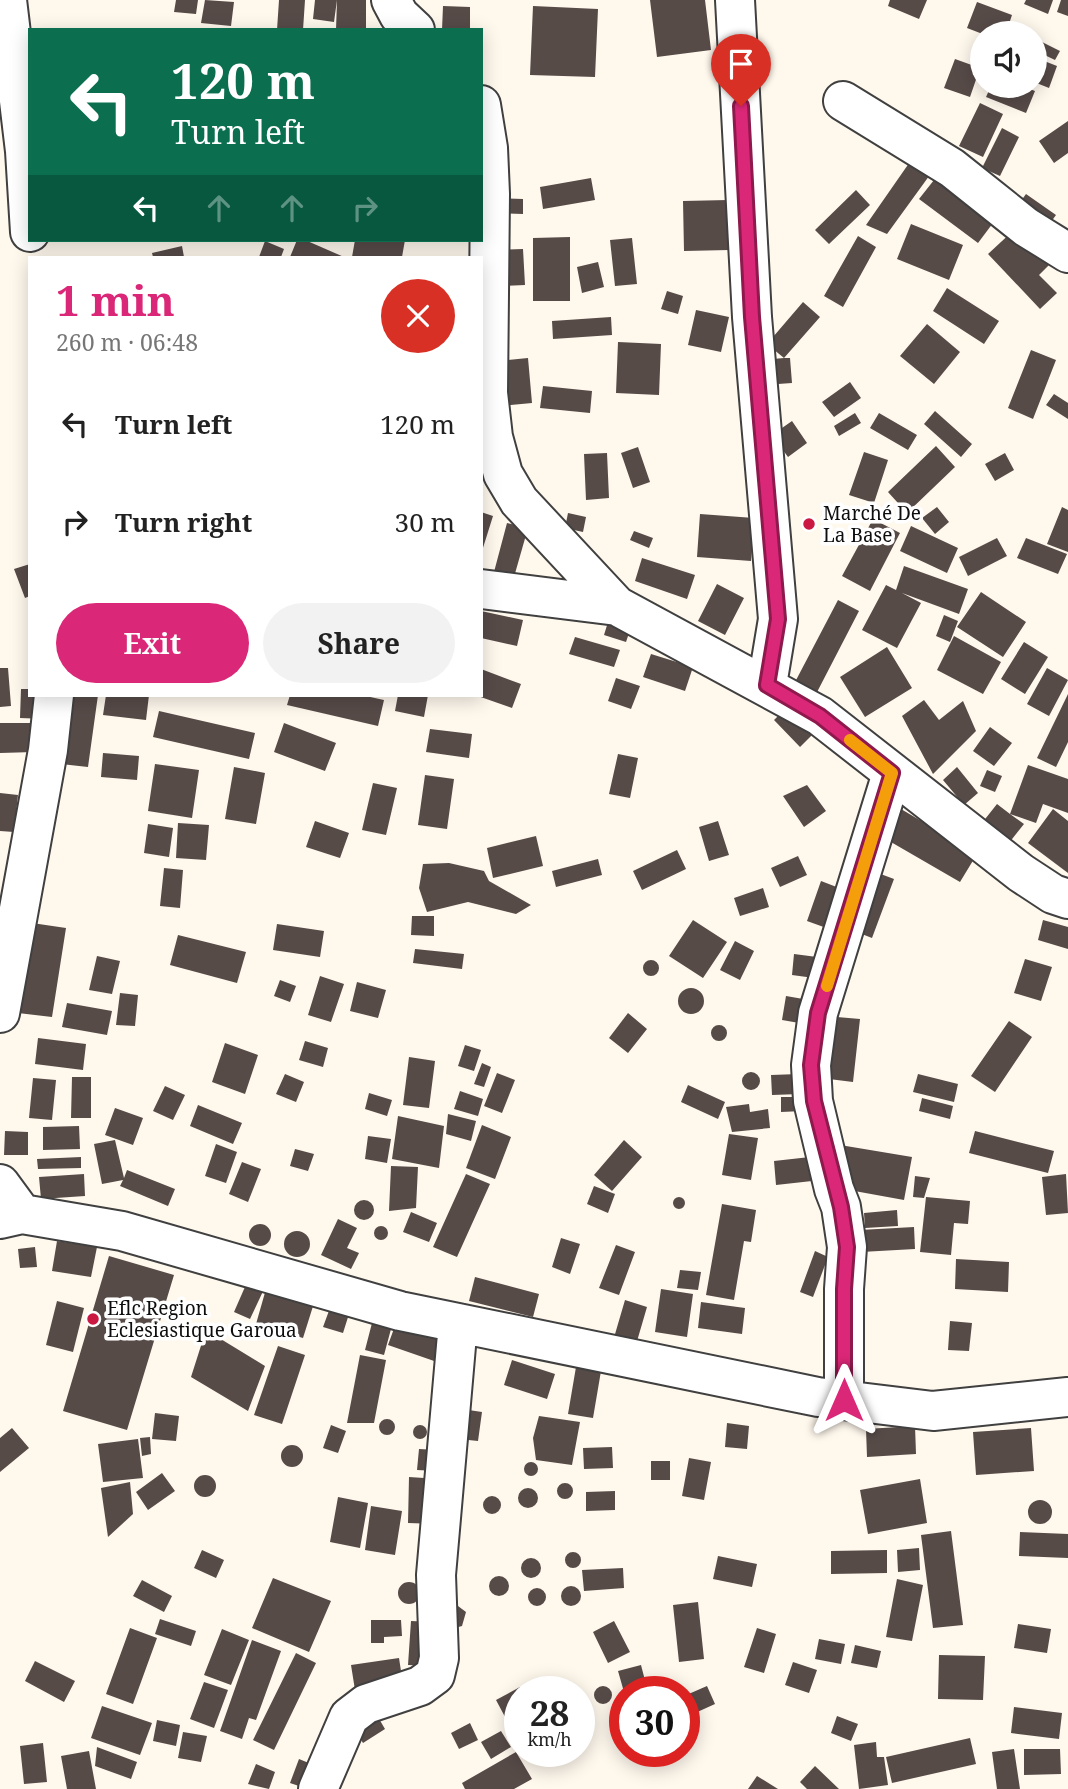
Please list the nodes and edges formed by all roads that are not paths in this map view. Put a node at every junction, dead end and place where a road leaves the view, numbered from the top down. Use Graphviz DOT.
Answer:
graph roads {
  1 [pos="7,0"];
  2 [pos="390,0"];
  3 [pos="735,0"];
  4 [pos="413,28"];
  5 [pos="843,101"];
  6 [pos="483,117"];
  7 [pos="28,199"];
  8 [pos="1068,253"];
  9 [pos="483,589"];
  10 [pos="617,606"];
  11 [pos="767,685"];
  12 [pos="54,697"];
  13 [pos="892,773"];
  14 [pos="1068,899"];
  15 [pos="0,1013"];
  16 [pos="0,1184"];
  17 [pos="11,1217"];
  18 [pos="458,1323"];
  19 [pos="1068,1397"];
  20 [pos="844,1400"];
  21 [pos="318,1789"];
  1 -- 7 [label="street"];
  2 -- 4 [label="street"];
  3 -- 11 [label="street"];
  5 -- 8 [label="street"];
  6 -- 10 [label="street"];
  9 -- 10 [label="street"];
  10 -- 11 [label="street"];
  11 -- 13 [label="street"];
  12 -- 15 [label="street"];
  13 -- 14 [label="street"];
  13 -- 20 [label="street"];
  16 -- 17 [label="street"];
  17 -- 18 [label="street"];
  18 -- 20 [label="street"];
  18 -- 21 [label="street"];
  19 -- 20 [label="street"];
}
